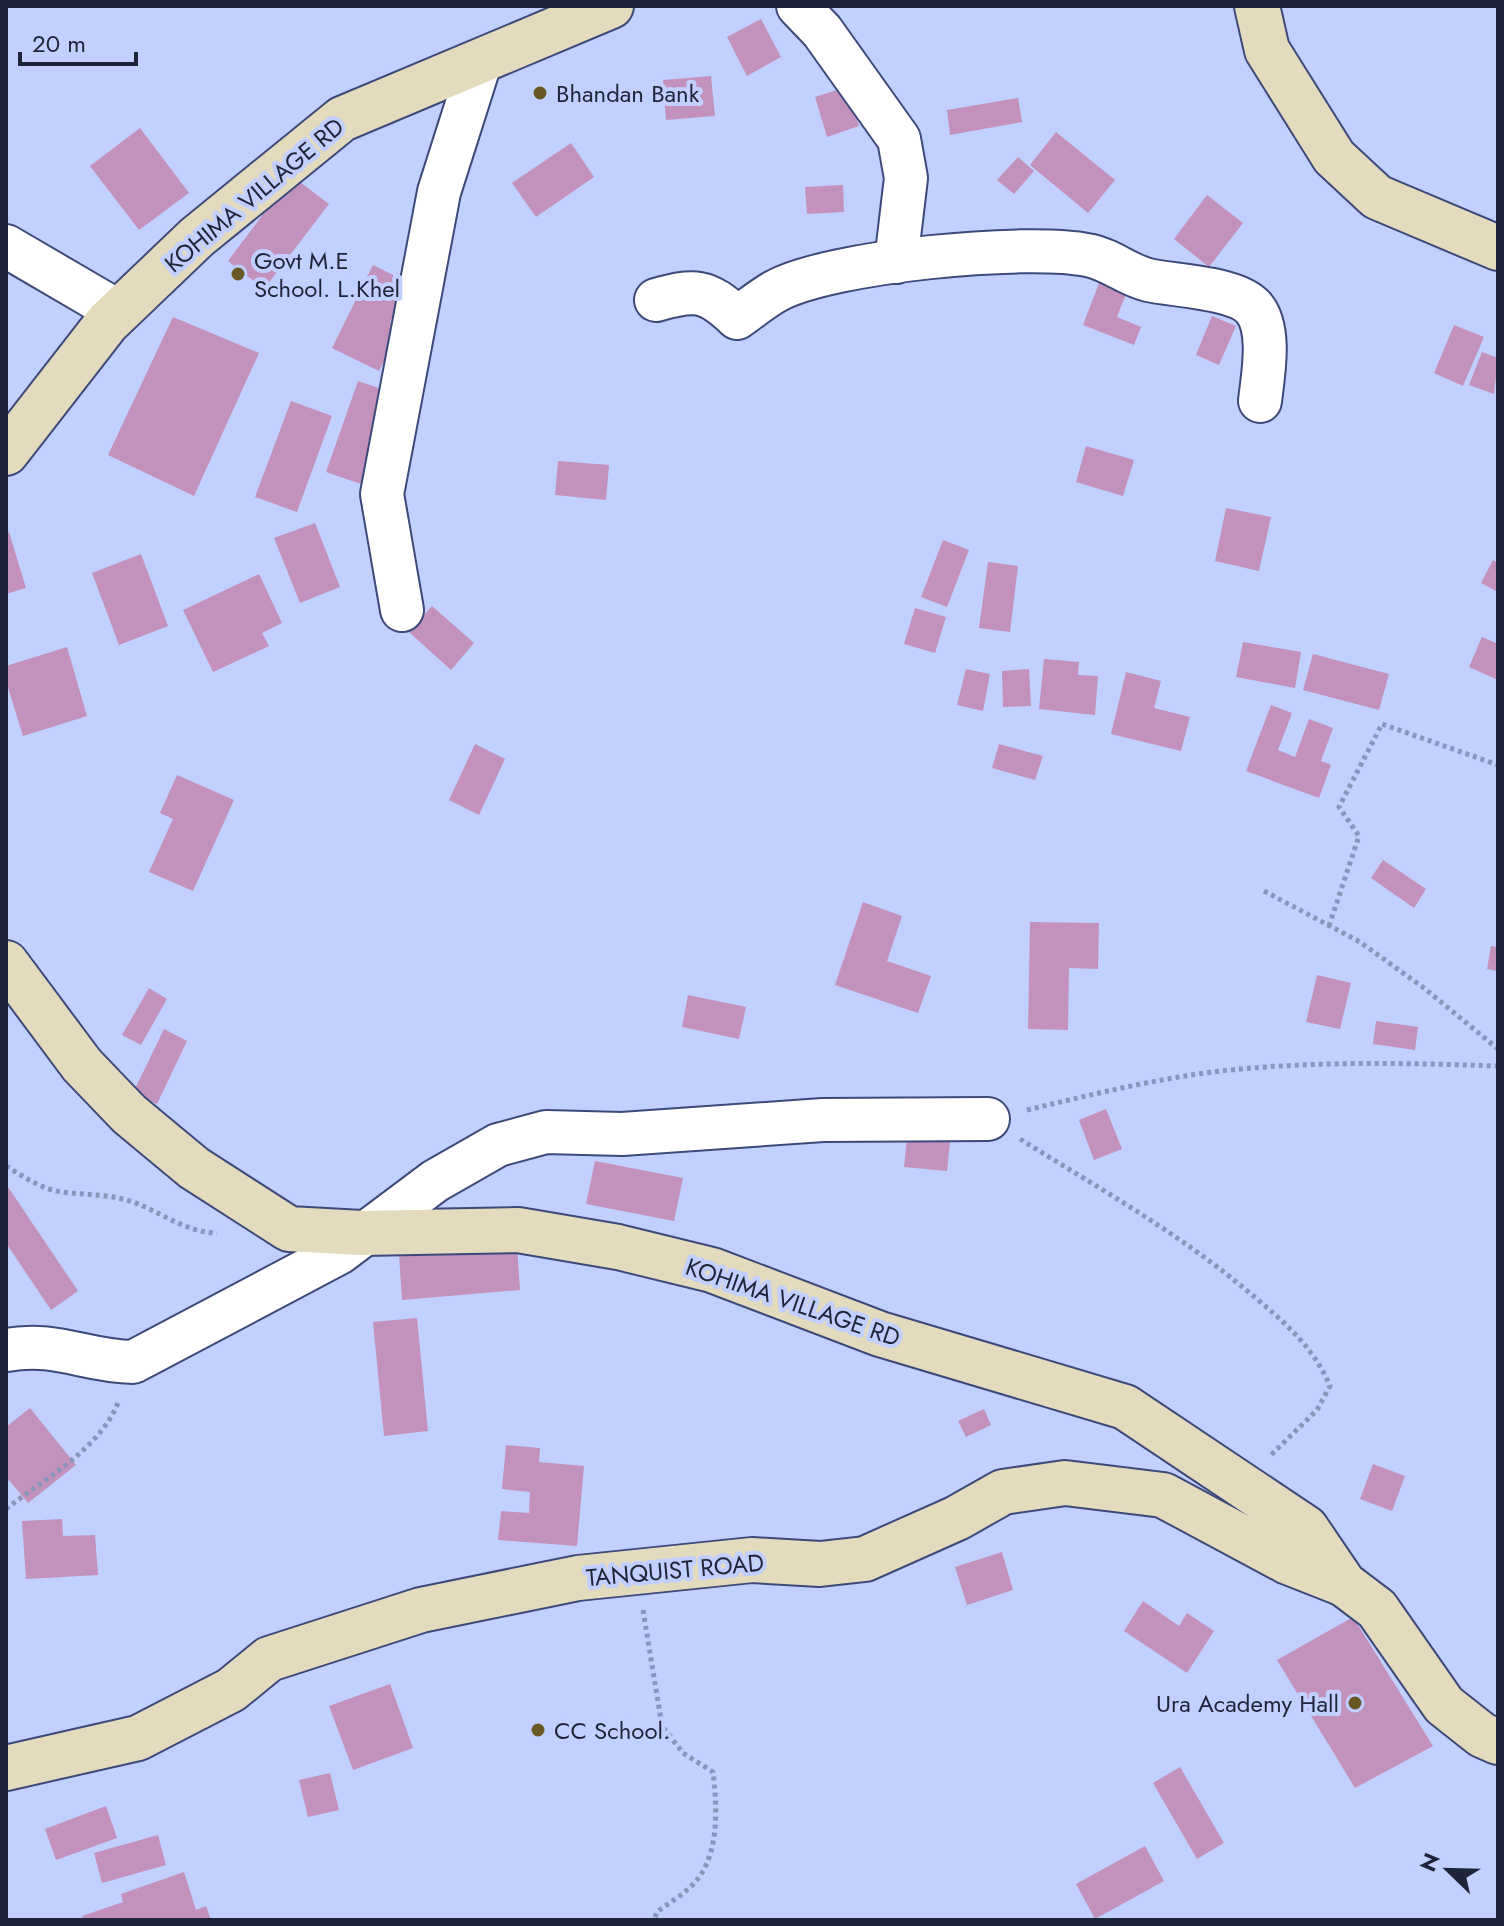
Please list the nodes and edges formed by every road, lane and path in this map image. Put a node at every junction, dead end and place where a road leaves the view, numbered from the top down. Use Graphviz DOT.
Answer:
graph roads {
  1 [pos="611,6"];
  2 [pos="798,6"];
  3 [pos="1257,6"];
  4 [pos="480,63"];
  5 [pos="6,246"];
  6 [pos="1498,248"];
  7 [pos="896,262"];
  8 [pos="656,300"];
  9 [pos="119,312"];
  10 [pos="1260,401"];
  11 [pos="6,453"];
  12 [pos="402,610"];
  13 [pos="1498,765"];
  14 [pos="1264,891"];
  15 [pos="1329,926"];
  16 [pos="6,963"];
  17 [pos="1498,1049"];
  18 [pos="1498,1066"];
  19 [pos="988,1119"];
  20 [pos="6,1166"];
  21 [pos="227,1232"];
  22 [pos="362,1233"];
  23 [pos="6,1350"];
  24 [pos="133,1362"];
  25 [pos="1238,1482"];
  26 [pos="6,1509"];
  27 [pos="636,1572"];
  28 [pos="1344,1584"];
  29 [pos="1498,1742"];
  30 [pos="6,1768"];
  31 [pos="654,1920"];
  1 -- 4 [label="main road, KOHIMA VILLAGE RD"];
  2 -- 7 [label="street"];
  3 -- 6 [label="main road"];
  4 -- 9 [label="main road, KOHIMA VILLAGE RD"];
  4 -- 12 [label="street"];
  5 -- 9 [label="street"];
  7 -- 8 [label="street"];
  7 -- 10 [label="street"];
  9 -- 11 [label="main road, KOHIMA VILLAGE RD"];
  13 -- 15 [label="path"];
  14 -- 15 [label="path"];
  15 -- 17 [label="path"];
  16 -- 22 [label="main road, KOHIMA VILLAGE RD"];
  18 -- 19 [label="path"];
  19 -- 22 [label="street"];
  19 -- 25 [label="path"];
  20 -- 21 [label="path"];
  22 -- 24 [label="street"];
  22 -- 25 [label="main road, KOHIMA VILLAGE RD"];
  23 -- 24 [label="street"];
  24 -- 26 [label="path"];
  25 -- 28 [label="main road, KOHIMA VILLAGE RD"];
  27 -- 28 [label="main road, TANQUIST ROAD"];
  27 -- 30 [label="main road, TANQUIST ROAD"];
  27 -- 31 [label="path"];
  28 -- 29 [label="main road, KOHIMA VILLAGE RD"];
}
